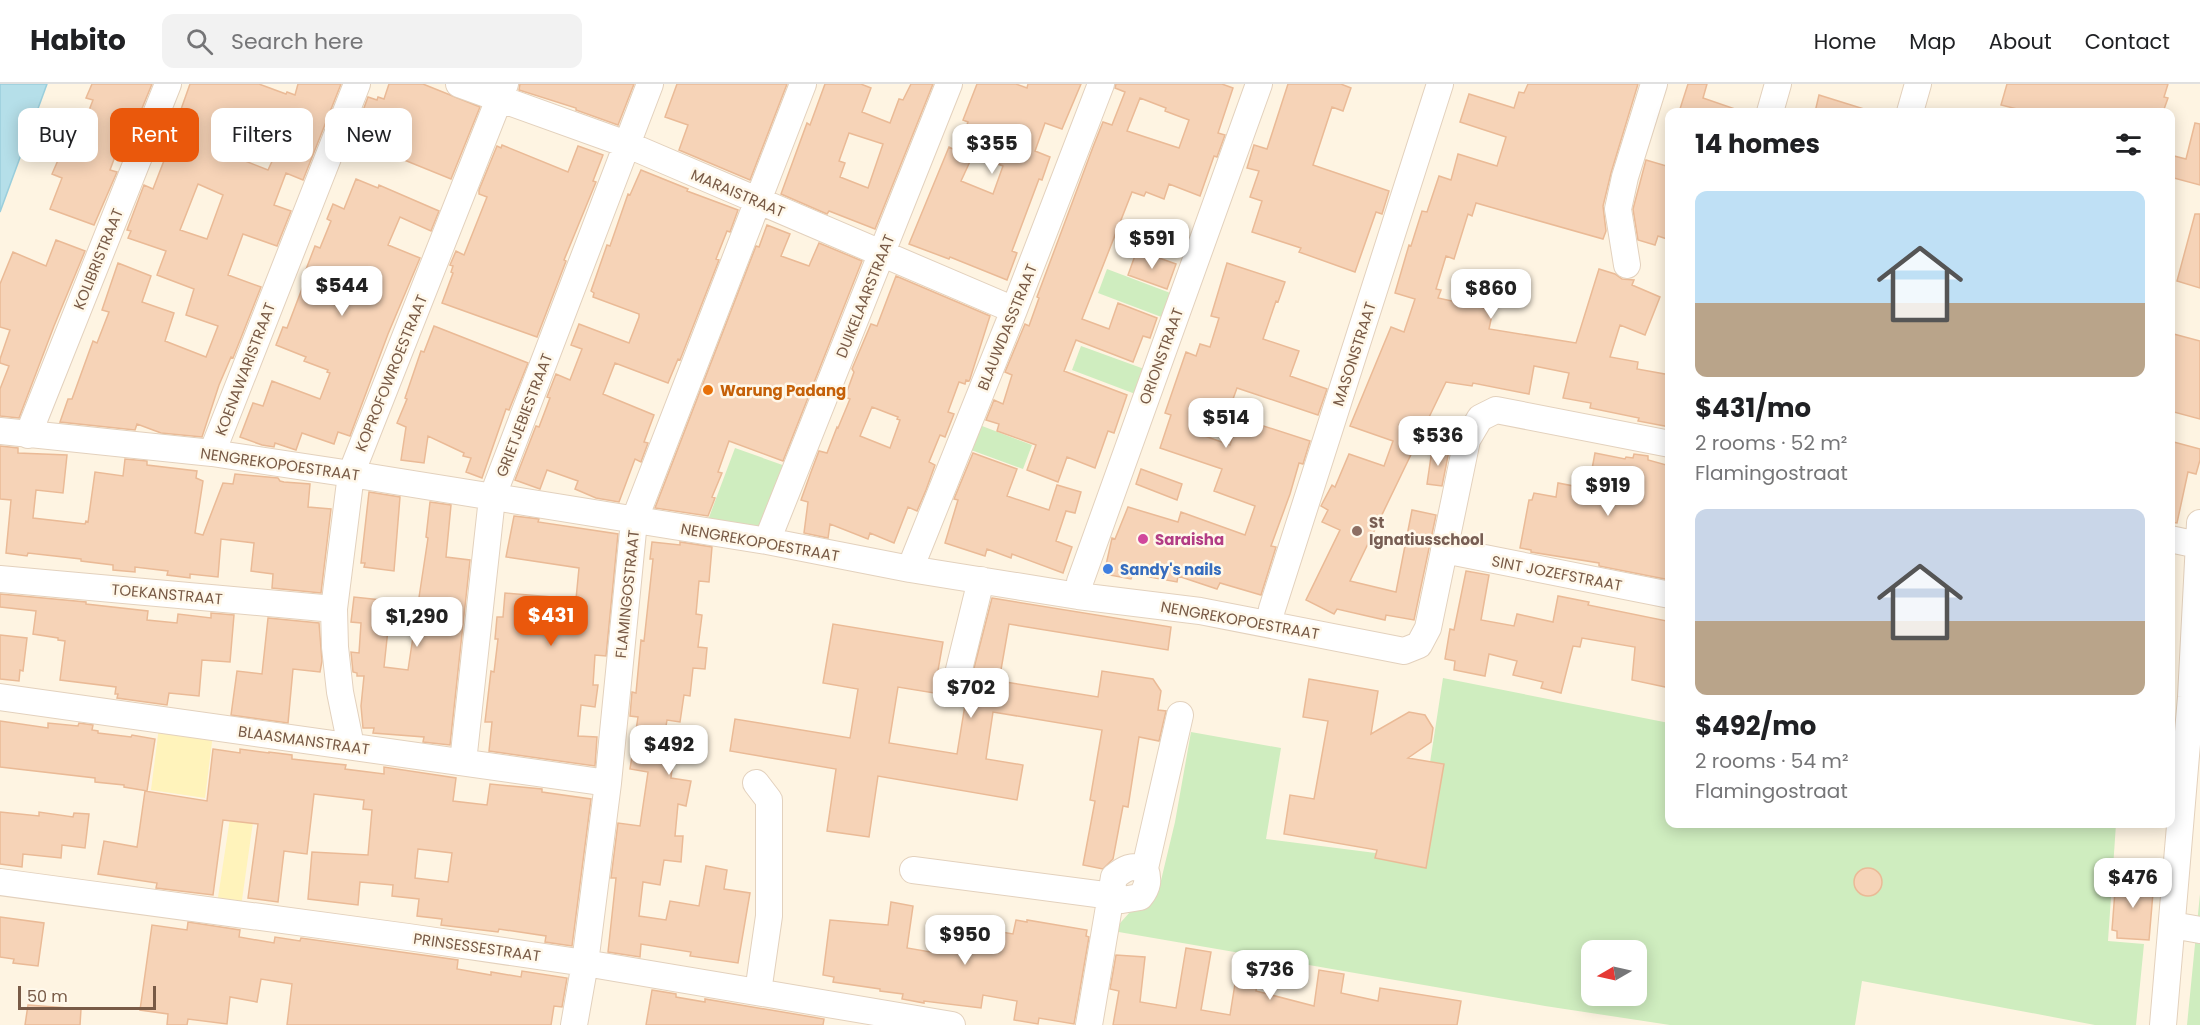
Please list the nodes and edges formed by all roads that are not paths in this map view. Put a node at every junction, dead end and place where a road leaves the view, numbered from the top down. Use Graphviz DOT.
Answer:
graph roads {
  1 [pos="168,84"];
  2 [pos="357,84"];
  3 [pos="459,84"];
  4 [pos="650,84"];
  5 [pos="803,84"];
  6 [pos="949,84"];
  7 [pos="1101,84"];
  8 [pos="1259,84"];
  9 [pos="1440,84"];
  10 [pos="1654,84"];
  11 [pos="1778,84"];
  12 [pos="1918,84"];
  13 [pos="502,91"];
  14 [pos="1771,108"];
  15 [pos="1911,108"];
  16 [pos="626,144"];
  17 [pos="756,201"];
  18 [pos="882,253"];
  19 [pos="1627,265"];
  20 [pos="1014,310"];
  21 [pos="0,431"];
  22 [pos="28,435"];
  23 [pos="1665,443"];
  24 [pos="212,453"];
  25 [pos="351,474"];
  26 [pos="492,498"];
  27 [pos="634,521"];
  28 [pos="2199,534"];
  29 [pos="2175,538"];
  30 [pos="767,541"];
  31 [pos="1444,550"];
  32 [pos="910,569"];
  33 [pos="0,579"];
  34 [pos="981,580"];
  35 [pos="1665,594"];
  36 [pos="1078,596"];
  37 [pos="334,609"];
  38 [pos="1269,624"];
  39 [pos="954,690"];
  40 [pos="2181,695"];
  41 [pos="0,697"];
  42 [pos="1180,715"];
  43 [pos="351,746"];
  44 [pos="463,762"];
  45 [pos="608,783"];
  46 [pos="756,783"];
  47 [pos="913,870"];
  48 [pos="0,882"];
  49 [pos="1112,896"];
  50 [pos="2172,925"];
  51 [pos="2200,930"];
  52 [pos="585,963"];
  53 [pos="758,992"];
  54 [pos="574,1025"];
  55 [pos="952,1025"];
  56 [pos="1089,1025"];
  57 [pos="2163,1025"];
  1 -- 22 [label="street, KOLIBRISTRAAT"];
  2 -- 24 [label="street, KOENAWARISTRAAT"];
  3 -- 13 [label="street, MARAISTRAAT"];
  4 -- 16 [label="street, GRIETJEBIESTRAAT"];
  5 -- 17 [label="street, FLAMINGOSTRAAT"];
  6 -- 18 [label="street, DUIKELAARSTRAAT"];
  7 -- 20 [label="street, BLAUWDASSTRAAT"];
  8 -- 36 [label="street, ORIONSTRAAT"];
  9 -- 38 [label="street, MASONSTRAAT"];
  10 -- 19 [label="street"];
  11 -- 14 [label="street"];
  12 -- 15 [label="street"];
  13 -- 16 [label="street, MARAISTRAAT"];
  13 -- 25 [label="street, KOPROFOWROESTRAAT"];
  16 -- 17 [label="street, MARAISTRAAT"];
  16 -- 26 [label="street, GRIETJEBIESTRAAT"];
  17 -- 18 [label="street, MARAISTRAAT"];
  17 -- 27 [label="street, FLAMINGOSTRAAT"];
  18 -- 20 [label="street, MARAISTRAAT"];
  18 -- 30 [label="street, DUIKELAARSTRAAT"];
  20 -- 32 [label="street, BLAUWDASSTRAAT"];
  21 -- 22 [label="street, NENGREKOPOESTRAAT"];
  22 -- 24 [label="street, NENGREKOPOESTRAAT"];
  23 -- 31 [label="street"];
  24 -- 25 [label="street, NENGREKOPOESTRAAT"];
  25 -- 26 [label="street, NENGREKOPOESTRAAT"];
  25 -- 37 [label="street, KOPROFOWROESTRAAT"];
  26 -- 27 [label="street, NENGREKOPOESTRAAT"];
  26 -- 44 [label="street, GRIETJEBIESTRAAT"];
  27 -- 30 [label="street, NENGREKOPOESTRAAT"];
  27 -- 45 [label="street, FLAMINGOSTRAAT"];
  28 -- 29 [label="street"];
  28 -- 40 [label="street"];
  30 -- 32 [label="street, NENGREKOPOESTRAAT"];
  31 -- 35 [label="street, SINT JOZEFSTRAAT"];
  31 -- 38 [label="street, NENGREKOPOESTRAAT"];
  32 -- 34 [label="street, NENGREKOPOESTRAAT"];
  33 -- 37 [label="street, TOEKANSTRAAT"];
  34 -- 36 [label="street, NENGREKOPOESTRAAT"];
  34 -- 39 [label="street"];
  36 -- 38 [label="street, NENGREKOPOESTRAAT"];
  37 -- 43 [label="street, KOPROFOWROESTRAAT"];
  40 -- 50 [label="street"];
  41 -- 43 [label="street, BLAASMANSTRAAT"];
  42 -- 49 [label="street"];
  43 -- 44 [label="street, BLAASMANSTRAAT"];
  44 -- 45 [label="street, BLAASMANSTRAAT"];
  45 -- 52 [label="street, FLAMINGOSTRAAT"];
  46 -- 53 [label="street"];
  47 -- 49 [label="street"];
  48 -- 52 [label="street, PRINSESSESTRAAT"];
  49 -- 56 [label="street"];
  50 -- 51 [label="street"];
  50 -- 57 [label="street"];
  52 -- 53 [label="street, PRINSESSESTRAAT"];
  52 -- 54 [label="street, FLAMINGOSTRAAT"];
  53 -- 55 [label="street, PRINSESSESTRAAT"];
}
